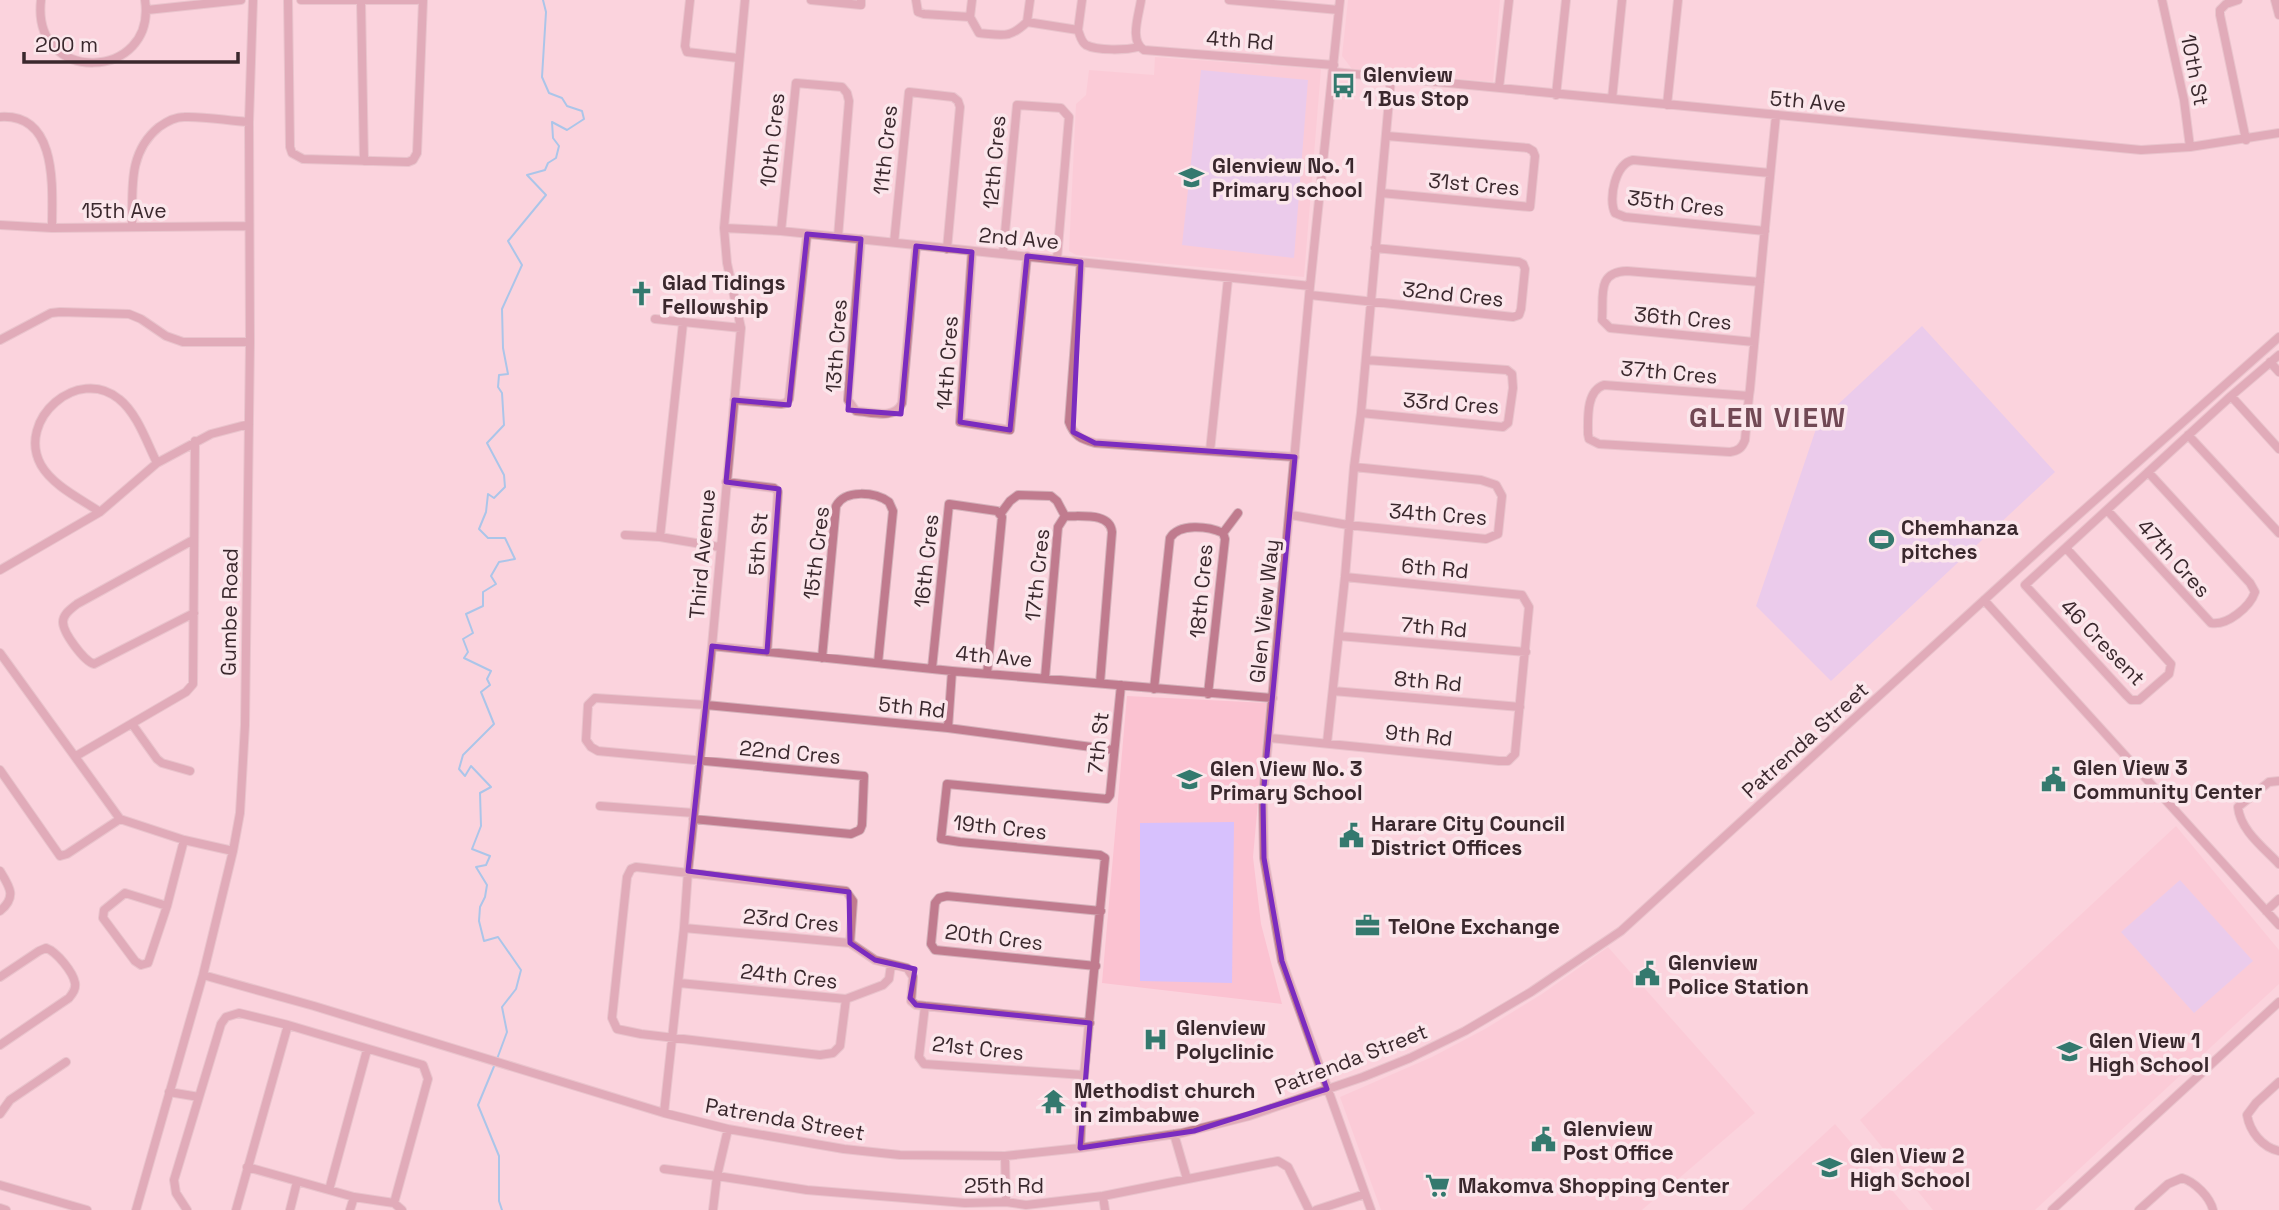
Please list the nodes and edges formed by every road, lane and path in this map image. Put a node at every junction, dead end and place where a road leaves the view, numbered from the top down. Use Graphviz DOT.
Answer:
graph roads {
  1 [pos="41,0"];
  2 [pos="145,0"];
  3 [pos="242,0"];
  4 [pos="253,0"];
  5 [pos="288,0"];
  6 [pos="301,0"];
  7 [pos="418,0"];
  8 [pos="423,0"];
  9 [pos="690,0"];
  10 [pos="745,0"];
  11 [pos="811,0"];
  12 [pos="861,0"];
  13 [pos="916,0"];
  14 [pos="972,0"];
  15 [pos="1030,0"];
  16 [pos="1082,0"];
  17 [pos="1141,0"];
  18 [pos="1229,0"];
  19 [pos="1509,0"];
  20 [pos="1566,0"];
  21 [pos="1622,0"];
  22 [pos="1678,0"];
  23 [pos="2162,0"];
  24 [pos="2238,0"];
  25 [pos="2275,0"];
  26 [pos="361,1"];
  27 [pos="1340,5"];
  28 [pos="147,10"];
  29 [pos="2279,15"];
  30 [pos="970,17"];
  31 [pos="1027,22"];
  32 [pos="1078,30"];
  33 [pos="1141,49"];
  34 [pos="738,58"];
  35 [pos="1334,69"];
  36 [pos="1391,78"];
  37 [pos="1499,88"];
  38 [pos="1556,95"];
  39 [pos="1612,99"];
  40 [pos="1667,105"];
  41 [pos="1776,115"];
  42 [pos="0,117"];
  43 [pos="249,122"];
  44 [pos="2279,133"];
  45 [pos="1387,136"];
  46 [pos="2246,140"];
  47 [pos="2190,147"];
  48 [pos="364,161"];
  49 [pos="1770,173"];
  50 [pos="1381,193"];
  51 [pos="0,225"];
  52 [pos="249,226"];
  53 [pos="132,227"];
  54 [pos="52,228"];
  55 [pos="724,228"];
  56 [pos="1765,230"];
  57 [pos="781,231"];
  58 [pos="807,234"];
  59 [pos="838,237"];
  60 [pos="861,239"];
  61 [pos="894,243"];
  62 [pos="916,247"];
  63 [pos="1376,248"];
  64 [pos="947,249"];
  65 [pos="972,252"];
  66 [pos="1003,254"];
  67 [pos="1027,256"];
  68 [pos="1057,259"];
  69 [pos="1081,262"];
  70 [pos="1228,279"];
  71 [pos="1760,282"];
  72 [pos="1310,290"];
  73 [pos="1371,303"];
  74 [pos="655,319"];
  75 [pos="683,323"];
  76 [pos="741,328"];
  77 [pos="2279,337"];
  78 [pos="0,340"];
  79 [pos="250,342"];
  80 [pos="1754,342"];
  81 [pos="2279,355"];
  82 [pos="1366,360"];
  83 [pos="2270,362"];
  84 [pos="2279,372"];
  85 [pos="1749,396"];
  86 [pos="2231,396"];
  87 [pos="734,400"];
  88 [pos="1361,413"];
  89 [pos="249,424"];
  90 [pos="2188,435"];
  91 [pos="195,441"];
  92 [pos="2279,449"];
  93 [pos="1210,451"];
  94 [pos="1295,457"];
  95 [pos="157,463"];
  96 [pos="1354,467"];
  97 [pos="2148,472"];
  98 [pos="726,482"];
  99 [pos="2107,510"];
  100 [pos="100,512"];
  101 [pos="1000,513"];
  102 [pos="1238,513"];
  103 [pos="1291,515"];
  104 [pos="1065,516"];
  105 [pos="1348,525"];
  106 [pos="1223,533"];
  107 [pos="2279,533"];
  108 [pos="625,535"];
  109 [pos="660,537"];
  110 [pos="193,540"];
  111 [pos="719,547"];
  112 [pos="2066,548"];
  113 [pos="0,570"];
  114 [pos="1345,578"];
  115 [pos="1984,600"];
  116 [pos="194,613"];
  117 [pos="1339,636"];
  118 [pos="712,646"];
  119 [pos="767,652"];
  120 [pos="1526,652"];
  121 [pos="0,653"];
  122 [pos="822,658"];
  123 [pos="878,663"];
  124 [pos="932,668"];
  125 [pos="952,671"];
  126 [pos="987,674"];
  127 [pos="1045,678"];
  128 [pos="1100,683"];
  129 [pos="1121,685"];
  130 [pos="1154,689"];
  131 [pos="1333,691"];
  132 [pos="1209,694"];
  133 [pos="1273,698"];
  134 [pos="706,705"];
  135 [pos="1520,707"];
  136 [pos="132,723"];
  137 [pos="948,728"];
  138 [pos="1269,738"];
  139 [pos="1327,743"];
  140 [pos="1114,750"];
  141 [pos="76,756"];
  142 [pos="699,761"];
  143 [pos="0,770"];
  144 [pos="190,771"];
  145 [pos="2279,781"];
  146 [pos="1104,800"];
  147 [pos="600,806"];
  148 [pos="693,816"];
  149 [pos="120,819"];
  150 [pos="184,840"];
  151 [pos="233,851"];
  152 [pos="2279,864"];
  153 [pos="0,871"];
  154 [pos="688,871"];
  155 [pos="2279,899"];
  156 [pos="167,906"];
  157 [pos="0,911"];
  158 [pos="1101,911"];
  159 [pos="2266,911"];
  160 [pos="2279,925"];
  161 [pos="684,928"];
  162 [pos="850,943"];
  163 [pos="891,965"];
  164 [pos="1096,967"];
  165 [pos="203,975"];
  166 [pos="0,977"];
  167 [pos="679,983"];
  168 [pos="846,999"];
  169 [pos="2279,1002"];
  170 [pos="925,1006"];
  171 [pos="1090,1023"];
  172 [pos="288,1025"];
  173 [pos="672,1038"];
  174 [pos="0,1045"];
  175 [pos="367,1050"];
  176 [pos="66,1062"];
  177 [pos="1084,1075"];
  178 [pos="2279,1082"];
  179 [pos="1327,1089"];
  180 [pos="169,1092"];
  181 [pos="199,1097"];
  182 [pos="664,1113"];
  183 [pos="0,1114"];
  184 [pos="728,1129"];
  185 [pos="1174,1134"];
  186 [pos="1080,1148"];
  187 [pos="2279,1151"];
  188 [pos="1005,1156"];
  189 [pos="247,1167"];
  190 [pos="664,1169"];
  191 [pos="717,1177"];
  192 [pos="1187,1179"];
  193 [pos="297,1182"];
  194 [pos="0,1185"];
  195 [pos="328,1190"];
  196 [pos="1365,1194"];
  197 [pos="1103,1196"];
  198 [pos="354,1197"];
  199 [pos="1006,1202"];
  200 [pos="394,1203"];
  201 [pos="965,1207"];
  202 [pos="0,1208"];
  203 [pos="6,1210"];
  204 [pos="86,1210"];
  205 [pos="136,1210"];
  206 [pos="187,1210"];
  207 [pos="236,1210"];
  208 [pos="290,1210"];
  209 [pos="350,1210"];
  210 [pos="402,1210"];
  211 [pos="713,1210"];
  212 [pos="1105,1210"];
  213 [pos="1309,1210"];
  214 [pos="1316,1210"];
  215 [pos="1371,1210"];
  216 [pos="2052,1210"];
  217 [pos="2139,1210"];
  218 [pos="2213,1210"];
  1 -- 28 [label="street"];
  2 -- 28 [label="street"];
  3 -- 28 [label="street"];
  4 -- 43 [label="street, Gumbe Road"];
  5 -- 48 [label="street"];
  6 -- 26 [label="street"];
  7 -- 26 [label="street"];
  8 -- 48 [label="street"];
  9 -- 34 [label="street"];
  10 -- 34 [label="street, Third Avenue"];
  11 -- 12 [label="street"];
  13 -- 30 [label="street"];
  14 -- 30 [label="street"];
  15 -- 31 [label="street"];
  16 -- 32 [label="street"];
  17 -- 33 [label="street"];
  18 -- 27 [label="street"];
  19 -- 37 [label="street"];
  20 -- 38 [label="street"];
  21 -- 39 [label="street"];
  22 -- 40 [label="street"];
  23 -- 47 [label="street, 10th St"];
  24 -- 46 [label="street"];
  25 -- 29 [label="street"];
  26 -- 48 [label="street"];
  27 -- 35 [label="street, Glen View Way"];
  30 -- 31 [label="street"];
  31 -- 32 [label="street"];
  32 -- 33 [label="street, 4th Rd"];
  33 -- 35 [label="street, 4th Rd"];
  34 -- 55 [label="street, Third Avenue"];
  35 -- 36 [label="street, 5th Ave"];
  35 -- 72 [label="street, Glen View Way"];
  36 -- 37 [label="street, 5th Ave"];
  36 -- 45 [label="street"];
  37 -- 38 [label="street, 5th Ave"];
  38 -- 39 [label="street, 5th Ave"];
  39 -- 40 [label="street, 5th Ave"];
  40 -- 41 [label="street, 5th Ave"];
  41 -- 47 [label="street, 5th Ave"];
  41 -- 49 [label="street"];
  42 -- 54 [label="street"];
  43 -- 52 [label="street, Gumbe Road"];
  43 -- 53 [label="street"];
  44 -- 46 [label="street, 5th Ave"];
  45 -- 50 [label="street"];
  45 -- 50 [label="street, 31st Cres"];
  46 -- 47 [label="street, 5th Ave"];
  49 -- 56 [label="street"];
  49 -- 56 [label="street, 35th Cres"];
  50 -- 63 [label="street"];
  51 -- 54 [label="street, 15th Ave"];
  52 -- 53 [label="street, 15th Ave"];
  52 -- 79 [label="street, Gumbe Road"];
  53 -- 54 [label="street, 15th Ave"];
  55 -- 57 [label="street, 2nd Ave"];
  55 -- 76 [label="street, Third Avenue"];
  56 -- 71 [label="street"];
  57 -- 58 [label="street, 2nd Ave"];
  57 -- 59 [label="street, 10th Cres"];
  58 -- 59 [label="street, 2nd Ave"];
  58 -- 87 [label="street"];
  59 -- 60 [label="street, 2nd Ave"];
  60 -- 61 [label="street, 2nd Ave"];
  60 -- 62 [label="street, 13th Cres"];
  61 -- 62 [label="street, 2nd Ave"];
  61 -- 64 [label="street, 11th Cres"];
  62 -- 64 [label="street, 2nd Ave"];
  63 -- 73 [label="street"];
  63 -- 73 [label="street, 32nd Cres"];
  64 -- 65 [label="street, 2nd Ave"];
  65 -- 66 [label="street, 2nd Ave"];
  65 -- 67 [label="street, 14th Cres"];
  66 -- 67 [label="street, 2nd Ave"];
  66 -- 68 [label="street, 12th Cres"];
  67 -- 68 [label="street, 2nd Ave"];
  68 -- 69 [label="street, 2nd Ave"];
  69 -- 70 [label="street, 2nd Ave"];
  69 -- 93 [label="street"];
  70 -- 72 [label="street, 2nd Ave"];
  70 -- 93 [label="street"];
  71 -- 80 [label="street"];
  71 -- 80 [label="street, 36th Cres"];
  72 -- 73 [label="street, 32nd Cres"];
  72 -- 94 [label="street, Glen View Way"];
  73 -- 82 [label="street"];
  74 -- 75 [label="street"];
  75 -- 76 [label="street"];
  75 -- 109 [label="street"];
  76 -- 87 [label="street, Third Avenue"];
  77 -- 115 [label="street, Patrenda Street"];
  78 -- 79 [label="street"];
  79 -- 89 [label="street, Gumbe Road"];
  80 -- 85 [label="street"];
  81 -- 83 [label="street"];
  82 -- 88 [label="street"];
  82 -- 88 [label="street, 33rd Cres"];
  83 -- 84 [label="street"];
  83 -- 86 [label="street"];
  85 -- 85 [label="street, 37th Cres"];
  86 -- 90 [label="street"];
  86 -- 92 [label="street"];
  87 -- 98 [label="street, Third Avenue"];
  88 -- 96 [label="street"];
  89 -- 91 [label="street"];
  89 -- 151 [label="street, Gumbe Road"];
  90 -- 97 [label="street"];
  90 -- 107 [label="street"];
  91 -- 95 [label="street"];
  91 -- 110 [label="street"];
  93 -- 94 [label="street"];
  94 -- 103 [label="street, Glen View Way"];
  95 -- 100 [label="street"];
  95 -- 100 [label="street"];
  96 -- 105 [label="street"];
  96 -- 105 [label="street, 34th Cres"];
  97 -- 99 [label="street"];
  97 -- 99 [label="street, 47th Cres"];
  98 -- 111 [label="street, Third Avenue"];
  98 -- 119 [label="street, 5th St"];
  99 -- 112 [label="street"];
  100 -- 113 [label="street"];
  101 -- 104 [label="street"];
  101 -- 124 [label="street, 16th Cres"];
  101 -- 126 [label="street"];
  102 -- 106 [label="street"];
  103 -- 105 [label="street, 34th Cres"];
  103 -- 133 [label="street, Glen View Way"];
  104 -- 127 [label="street, 17th Cres"];
  104 -- 128 [label="street, 17th Cres"];
  105 -- 114 [label="street"];
  106 -- 130 [label="street, 18th Cres"];
  106 -- 132 [label="street, 18th Cres"];
  108 -- 109 [label="street"];
  109 -- 111 [label="street"];
  110 -- 116 [label="street"];
  110 -- 116 [label="street"];
  111 -- 118 [label="street, Third Avenue"];
  112 -- 112 [label="street, 46 Cresent"];
  114 -- 117 [label="street"];
  114 -- 120 [label="street, 6th Rd"];
  115 -- 159 [label="street"];
  115 -- 179 [label="street, Patrenda Street"];
  116 -- 136 [label="street"];
  117 -- 120 [label="street, 7th Rd"];
  117 -- 131 [label="street"];
  118 -- 119 [label="street, 4th Ave"];
  118 -- 134 [label="street, Third Avenue"];
  119 -- 122 [label="street, 4th Ave"];
  120 -- 135 [label="street"];
  121 -- 141 [label="street"];
  122 -- 123 [label="street, 4th Ave"];
  122 -- 123 [label="street, 15th Cres"];
  123 -- 124 [label="street, 4th Ave"];
  124 -- 125 [label="street, 4th Ave"];
  125 -- 126 [label="street, 4th Ave"];
  125 -- 137 [label="street"];
  126 -- 127 [label="street, 4th Ave"];
  127 -- 128 [label="street, 4th Ave"];
  128 -- 129 [label="street, 4th Ave"];
  129 -- 130 [label="street, 4th Ave"];
  129 -- 140 [label="street, 7th St"];
  130 -- 132 [label="street, 4th Ave"];
  131 -- 135 [label="street, 8th Rd"];
  131 -- 139 [label="street"];
  132 -- 133 [label="street, 4th Ave"];
  133 -- 138 [label="street, Glen View Way"];
  134 -- 137 [label="street, 5th Rd"];
  134 -- 142 [label="street, Third Avenue"];
  134 -- 142 [label="street, 5th Rd"];
  135 -- 139 [label="street, 9th Rd"];
  136 -- 141 [label="street"];
  136 -- 144 [label="street"];
  137 -- 140 [label="street, 5th Rd"];
  138 -- 139 [label="street, 9th Rd"];
  138 -- 179 [label="street, Glen View Way"];
  140 -- 146 [label="street, 7th St"];
  141 -- 149 [label="street"];
  142 -- 148 [label="street, Third Avenue"];
  142 -- 148 [label="street, 22nd Cres"];
  143 -- 149 [label="street"];
  145 -- 152 [label="street"];
  146 -- 158 [label="street, 19th Cres"];
  147 -- 148 [label="street"];
  148 -- 154 [label="street, Third Avenue"];
  149 -- 150 [label="street"];
  150 -- 151 [label="street"];
  150 -- 156 [label="street"];
  151 -- 165 [label="street, Gumbe Road"];
  153 -- 157 [label="street"];
  154 -- 161 [label="street, Third Avenue"];
  154 -- 162 [label="street, 23rd Cres"];
  154 -- 173 [label="street, 23rd Cres"];
  155 -- 159 [label="street"];
  156 -- 156 [label="street"];
  158 -- 164 [label="street"];
  158 -- 164 [label="street, 20th Cres"];
  159 -- 160 [label="street"];
  161 -- 162 [label="street, 23rd Cres"];
  161 -- 167 [label="street, Third Avenue"];
  162 -- 163 [label="street"];
  163 -- 168 [label="street"];
  163 -- 170 [label="street"];
  164 -- 171 [label="street"];
  165 -- 180 [label="street, Gumbe Road"];
  165 -- 182 [label="street, Patrenda Street"];
  166 -- 174 [label="street"];
  167 -- 168 [label="street, 24th Cres"];
  167 -- 173 [label="street, Third Avenue"];
  168 -- 173 [label="street, 24th Cres"];
  169 -- 216 [label="street"];
  170 -- 171 [label="street, 21st Cres"];
  170 -- 177 [label="street, 21st Cres"];
  171 -- 177 [label="street"];
  172 -- 175 [label="street"];
  172 -- 181 [label="street"];
  172 -- 189 [label="street"];
  173 -- 182 [label="street, Third Avenue"];
  175 -- 195 [label="street"];
  175 -- 200 [label="street"];
  176 -- 183 [label="street"];
  177 -- 186 [label="street"];
  178 -- 187 [label="street"];
  179 -- 185 [label="street, Patrenda Street"];
  179 -- 196 [label="street, Glen View Way"];
  180 -- 181 [label="street"];
  180 -- 205 [label="street, Gumbe Road"];
  181 -- 206 [label="street"];
  182 -- 184 [label="street, Patrenda Street"];
  184 -- 188 [label="street, Patrenda Street"];
  184 -- 191 [label="street"];
  185 -- 186 [label="street, Patrenda Street"];
  185 -- 192 [label="street"];
  186 -- 188 [label="street, Patrenda Street"];
  188 -- 199 [label="street"];
  189 -- 193 [label="street"];
  189 -- 207 [label="street"];
  190 -- 191 [label="street, 25th Rd"];
  191 -- 201 [label="street, 25th Rd"];
  191 -- 211 [label="street"];
  192 -- 197 [label="street, 25th Rd"];
  192 -- 213 [label="street, 25th Rd"];
  193 -- 195 [label="street"];
  193 -- 208 [label="street"];
  194 -- 204 [label="street"];
  195 -- 198 [label="street"];
  196 -- 214 [label="street"];
  196 -- 215 [label="street, Glen View Way"];
  197 -- 199 [label="street, 25th Rd"];
  197 -- 212 [label="street"];
  198 -- 200 [label="street"];
  198 -- 209 [label="street"];
  199 -- 201 [label="street, 25th Rd"];
  200 -- 210 [label="street"];
  202 -- 203 [label="street"];
  217 -- 218 [label="street"];
}
